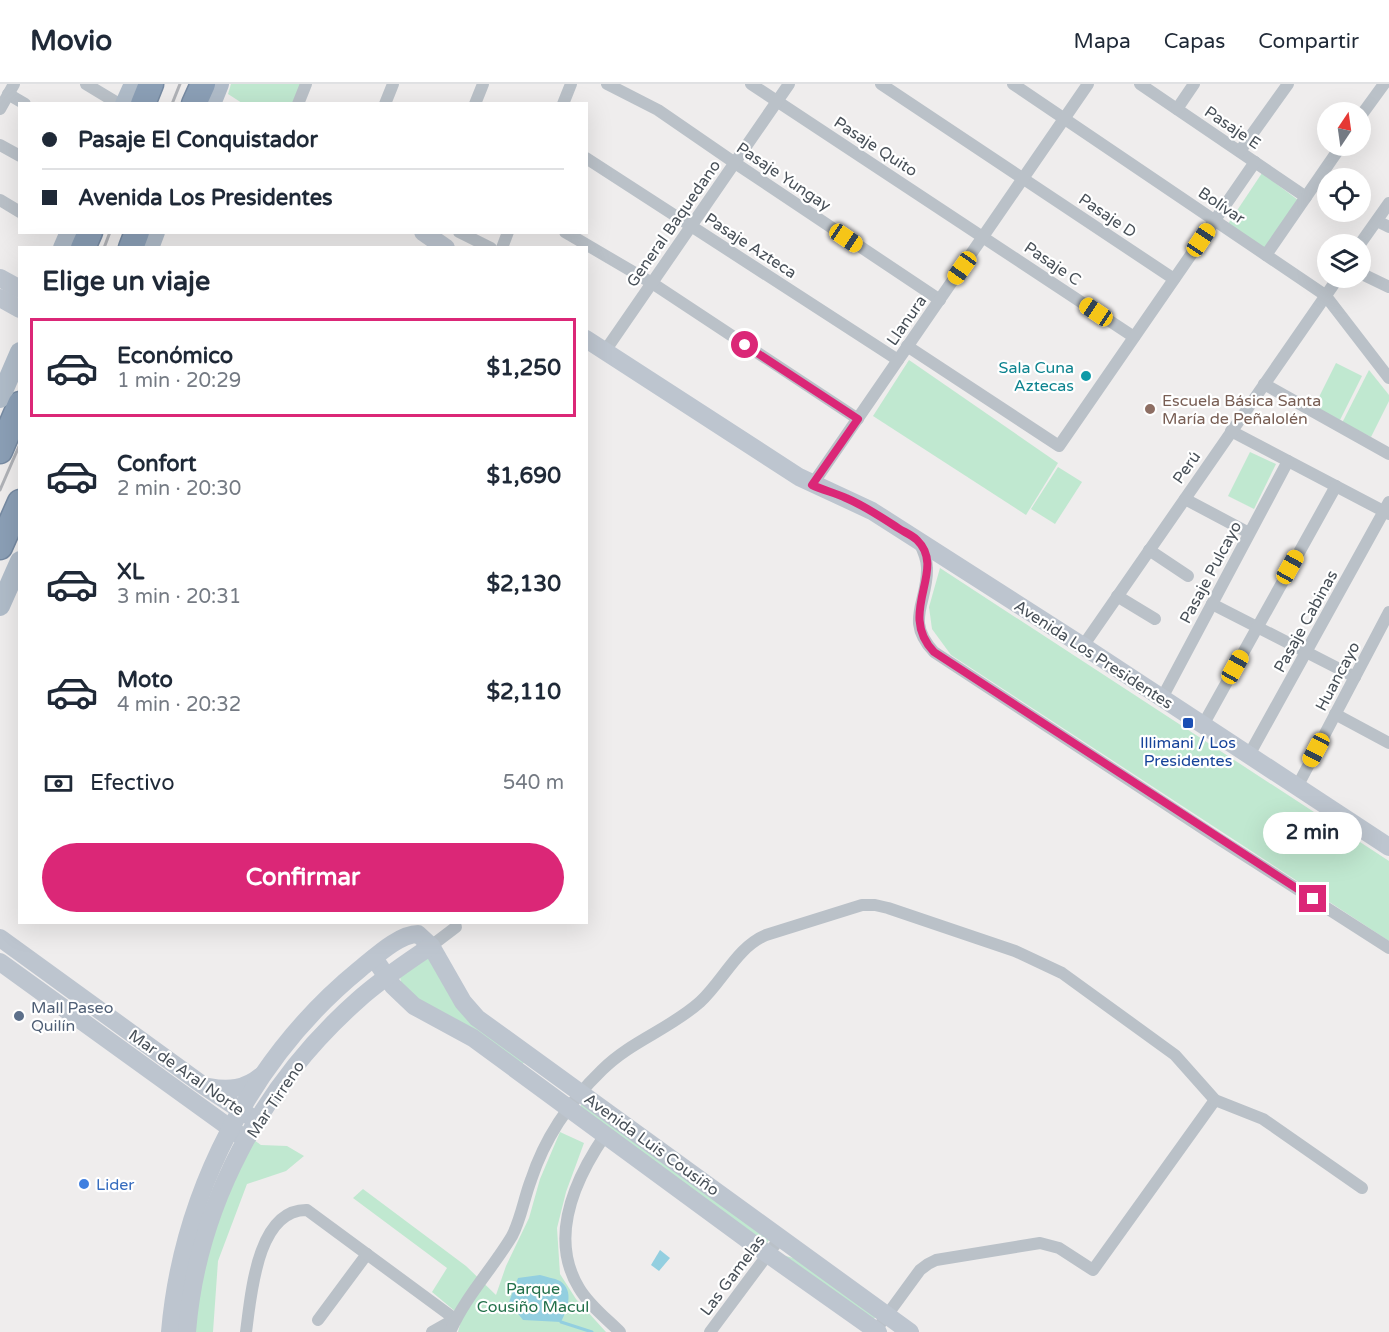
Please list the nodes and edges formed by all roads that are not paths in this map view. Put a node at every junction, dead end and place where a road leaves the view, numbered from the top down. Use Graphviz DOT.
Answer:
graph roads {
  1 [pos="86,84"];
  2 [pos="134,84"];
  3 [pos="151,84"];
  4 [pos="306,84"];
  5 [pos="393,84"];
  6 [pos="483,84"];
  7 [pos="571,84"];
  8 [pos="607,84"];
  9 [pos="752,84"];
  10 [pos="789,84"];
  11 [pos="880,84"];
  12 [pos="1013,84"];
  13 [pos="1088,84"];
  14 [pos="1140,84"];
  15 [pos="1194,84"];
  16 [pos="1288,84"];
  17 [pos="1384,84"];
  18 [pos="11,89"];
  19 [pos="777,101"];
  20 [pos="23,102"];
  21 [pos="116,102"];
  22 [pos="126,102"];
  23 [pos="144,102"];
  24 [pos="299,102"];
  25 [pos="386,102"];
  26 [pos="476,102"];
  27 [pos="564,102"];
  28 [pos="1371,102"];
  29 [pos="0,109"];
  30 [pos="1177,109"];
  31 [pos="1064,118"];
  32 [pos="0,145"];
  33 [pos="1240,151"];
  34 [pos="18,155"];
  35 [pos="1334,156"];
  36 [pos="588,159"];
  37 [pos="1255,162"];
  38 [pos="735,163"];
  39 [pos="1023,178"];
  40 [pos="1306,196"];
  41 [pos="0,200"];
  42 [pos="1389,203"];
  43 [pos="18,211"];
  44 [pos="1214,220"];
  45 [pos="1377,221"];
  46 [pos="692,226"];
  47 [pos="1389,227"];
  48 [pos="426,234"];
  49 [pos="463,234"];
  50 [pos="568,234"];
  51 [pos="1367,234"];
  52 [pos="983,236"];
  53 [pos="443,246"];
  54 [pos="487,246"];
  55 [pos="1266,255"];
  56 [pos="0,278"];
  57 [pos="1371,278"];
  58 [pos="1174,279"];
  59 [pos="652,284"];
  60 [pos="1389,287"];
  61 [pos="18,288"];
  62 [pos="1330,288"];
  63 [pos="1325,295"];
  64 [pos="0,298"];
  65 [pos="940,300"];
  66 [pos="18,308"];
  67 [pos="1134,337"];
  68 [pos="588,340"];
  69 [pos="907,346"];
  70 [pos="605,351"];
  71 [pos="18,357"];
  72 [pos="898,360"];
  73 [pos="1389,378"];
  74 [pos="1264,384"];
  75 [pos="0,398"];
  76 [pos="18,409"];
  77 [pos="858,419"];
  78 [pos="1231,431"];
  79 [pos="0,451"];
  80 [pos="1389,454"];
  81 [pos="1288,461"];
  82 [pos="812,485"];
  83 [pos="1336,486"];
  84 [pos="1185,499"];
  85 [pos="18,506"];
  86 [pos="1387,510"];
  87 [pos="1249,533"];
  88 [pos="918,541"];
  89 [pos="0,547"];
  90 [pos="1149,550"];
  91 [pos="18,566"];
  92 [pos="1188,576"];
  93 [pos="1118,596"];
  94 [pos="1212,604"];
  95 [pos="0,606"];
  96 [pos="1389,612"];
  97 [pos="1155,619"];
  98 [pos="1386,626"];
  99 [pos="1256,628"];
  100 [pos="1083,646"];
  101 [pos="1306,652"];
  102 [pos="1355,677"];
  103 [pos="1162,698"];
  104 [pos="1335,714"];
  105 [pos="1203,725"];
  106 [pos="1389,743"];
  107 [pos="1249,755"];
  108 [pos="1297,787"];
  109 [pos="1389,847"];
  110 [pos="456,927"];
  111 [pos="422,934"];
  112 [pos="0,938"];
  113 [pos="1389,948"];
  114 [pos="374,958"];
  115 [pos="0,962"];
  116 [pos="386,977"];
  117 [pos="70,989"];
  118 [pos="59,1005"];
  119 [pos="534,1059"];
  120 [pos="523,1075"];
  121 [pos="261,1076"];
  122 [pos="204,1086"];
  123 [pos="581,1093"];
  124 [pos="1215,1100"];
  125 [pos="569,1108"];
  126 [pos="241,1111"];
  127 [pos="258,1122"];
  128 [pos="231,1129"];
  129 [pos="605,1135"];
  130 [pos="247,1140"];
  131 [pos="1362,1188"];
  132 [pos="780,1238"];
  133 [pos="368,1254"];
  134 [pos="768,1254"];
  135 [pos="887,1315"];
  136 [pos="455,1319"];
  137 [pos="318,1320"];
  138 [pos="877,1331"];
  139 [pos="170,1332"];
  140 [pos="187,1332"];
  141 [pos="246,1332"];
  142 [pos="432,1332"];
  143 [pos="450,1332"];
  144 [pos="620,1332"];
  145 [pos="710,1332"];
  146 [pos="910,1332"];
  1 -- 21 [label="street"];
  2 -- 22 [label="main road"];
  3 -- 23 [label="highway"];
  4 -- 24 [label="street"];
  5 -- 25 [label="street"];
  6 -- 26 [label="street"];
  7 -- 27 [label="street"];
  8 -- 38 [label="street, Pasaje Yungay"];
  9 -- 19 [label="street, Pasaje Quito"];
  10 -- 19 [label="street, General Baquedano"];
  11 -- 39 [label="street, Pasaje D"];
  12 -- 31 [label="street, Bolívar"];
  13 -- 31 [label="street, Llanura"];
  14 -- 30 [label="street, Pasaje E"];
  15 -- 30 [label="street"];
  16 -- 33 [label="street"];
  17 -- 28 [label="street"];
  18 -- 20 [label="street"];
  18 -- 29 [label="street"];
  19 -- 38 [label="street, General Baquedano"];
  19 -- 52 [label="street, Pasaje Quito"];
  30 -- 33 [label="street, Pasaje E"];
  31 -- 39 [label="street, Llanura"];
  31 -- 44 [label="street, Bolívar"];
  32 -- 34 [label="street"];
  33 -- 37 [label="street, Pasaje E"];
  35 -- 40 [label="street"];
  36 -- 46 [label="street, Pasaje Azteca"];
  37 -- 40 [label="street, Pasaje E"];
  37 -- 44 [label="street"];
  38 -- 46 [label="street, General Baquedano"];
  38 -- 65 [label="street, Pasaje Yungay"];
  39 -- 52 [label="street, Llanura"];
  39 -- 58 [label="street, Pasaje D"];
  40 -- 55 [label="street"];
  41 -- 43 [label="street"];
  42 -- 45 [label="street"];
  44 -- 55 [label="street, Bolívar"];
  44 -- 58 [label="street"];
  45 -- 47 [label="street"];
  45 -- 51 [label="street"];
  46 -- 59 [label="street, General Baquedano"];
  46 -- 72 [label="street, Pasaje Azteca"];
  48 -- 53 [label="street"];
  49 -- 54 [label="street"];
  50 -- 59 [label="street"];
  52 -- 65 [label="street, Llanura"];
  52 -- 67 [label="street, Pasaje C"];
  55 -- 63 [label="street, Bolívar"];
  56 -- 61 [label="street"];
  57 -- 60 [label="street"];
  58 -- 67 [label="street"];
  59 -- 70 [label="street, General Baquedano"];
  59 -- 77 [label="street"];
  62 -- 63 [label="street, Perú"];
  63 -- 73 [label="street, Bolívar"];
  63 -- 74 [label="street, Perú"];
  64 -- 66 [label="street"];
  65 -- 69 [label="street, Llanura"];
  67 -- 69 [label="street"];
  68 -- 70 [label="street, Avenida Los Presidentes"];
  69 -- 72 [label="street, Llanura"];
  70 -- 82 [label="street, Avenida Los Presidentes"];
  71 -- 75 [label="main road"];
  72 -- 77 [label="street, Llanura"];
  74 -- 78 [label="street, Perú"];
  74 -- 80 [label="street"];
  76 -- 79 [label="highway"];
  77 -- 82 [label="street, Llanura"];
  78 -- 81 [label="street"];
  78 -- 84 [label="street, Perú"];
  81 -- 83 [label="street"];
  81 -- 87 [label="street, Pasaje Pulcayo"];
  82 -- 88 [label="street, Avenida Los Presidentes"];
  83 -- 86 [label="street"];
  83 -- 99 [label="street"];
  84 -- 87 [label="street"];
  84 -- 90 [label="street, Perú"];
  85 -- 89 [label="highway"];
  86 -- 101 [label="street, Pasaje Cabinas"];
  87 -- 94 [label="street, Pasaje Pulcayo"];
  88 -- 100 [label="street, Avenida Los Presidentes"];
  88 -- 113 [label="street"];
  90 -- 92 [label="street"];
  90 -- 93 [label="street, Perú"];
  91 -- 95 [label="main road"];
  93 -- 97 [label="street"];
  93 -- 100 [label="street, Perú"];
  94 -- 99 [label="street"];
  94 -- 103 [label="street, Pasaje Pulcayo"];
  96 -- 98 [label="street, Huancayo"];
  98 -- 102 [label="street, Huancayo"];
  99 -- 101 [label="street"];
  99 -- 105 [label="street"];
  100 -- 103 [label="street, Avenida Los Presidentes"];
  101 -- 102 [label="street"];
  101 -- 107 [label="street, Pasaje Cabinas"];
  102 -- 104 [label="street, Huancayo"];
  103 -- 105 [label="street, Avenida Los Presidentes"];
  104 -- 106 [label="street"];
  104 -- 108 [label="street, Huancayo"];
  105 -- 107 [label="street, Avenida Los Presidentes"];
  107 -- 108 [label="street, Avenida Los Presidentes"];
  108 -- 109 [label="street, Avenida Los Presidentes"];
  110 -- 111 [label="street, Mar Tirreno"];
  111 -- 114 [label="street, Mar Tirreno"];
  111 -- 116 [label="street, Mar Tirreno"];
  111 -- 119 [label="street, Avenida Luis Cousiño"];
  112 -- 117 [label="street, Mar de Aral Norte"];
  114 -- 116 [label="street, Avenida Luis Cousiño"];
  114 -- 121 [label="street, Mar Tirreno"];
  115 -- 118 [label="street, Mar de Aral Norte"];
  116 -- 120 [label="street, Avenida Luis Cousiño"];
  116 -- 127 [label="street, Mar Tirreno"];
  117 -- 118 [label="street"];
  117 -- 122 [label="street, Mar de Aral Norte"];
  118 -- 128 [label="street, Mar de Aral Norte"];
  119 -- 120 [label="street"];
  119 -- 123 [label="street, Avenida Luis Cousiño"];
  120 -- 125 [label="street, Avenida Luis Cousiño"];
  121 -- 122 [label="street"];
  121 -- 126 [label="street, Mar Tirreno"];
  122 -- 126 [label="street, Mar de Aral Norte"];
  123 -- 124 [label="street"];
  123 -- 125 [label="street"];
  123 -- 132 [label="street, Avenida Luis Cousiño"];
  124 -- 131 [label="street"];
  124 -- 135 [label="street"];
  125 -- 129 [label="street, Avenida Luis Cousiño"];
  125 -- 136 [label="street"];
  126 -- 127 [label="street, Mar de Aral Norte"];
  126 -- 128 [label="street, Mar Tirreno"];
  127 -- 130 [label="street, Mar Tirreno"];
  128 -- 130 [label="street, Mar de Aral Norte"];
  128 -- 139 [label="street, Mar Tirreno"];
  129 -- 134 [label="street, Avenida Luis Cousiño"];
  129 -- 144 [label="street"];
  130 -- 140 [label="street, Mar Tirreno"];
  132 -- 134 [label="street, Las Gamelas"];
  132 -- 135 [label="street, Avenida Luis Cousiño"];
  133 -- 136 [label="street"];
  133 -- 137 [label="street"];
  133 -- 141 [label="street"];
  134 -- 138 [label="street, Avenida Luis Cousiño"];
  134 -- 145 [label="street, Las Gamelas"];
  135 -- 138 [label="street"];
  135 -- 146 [label="street, Avenida Luis Cousiño"];
  136 -- 142 [label="street"];
  136 -- 143 [label="street"];
}
